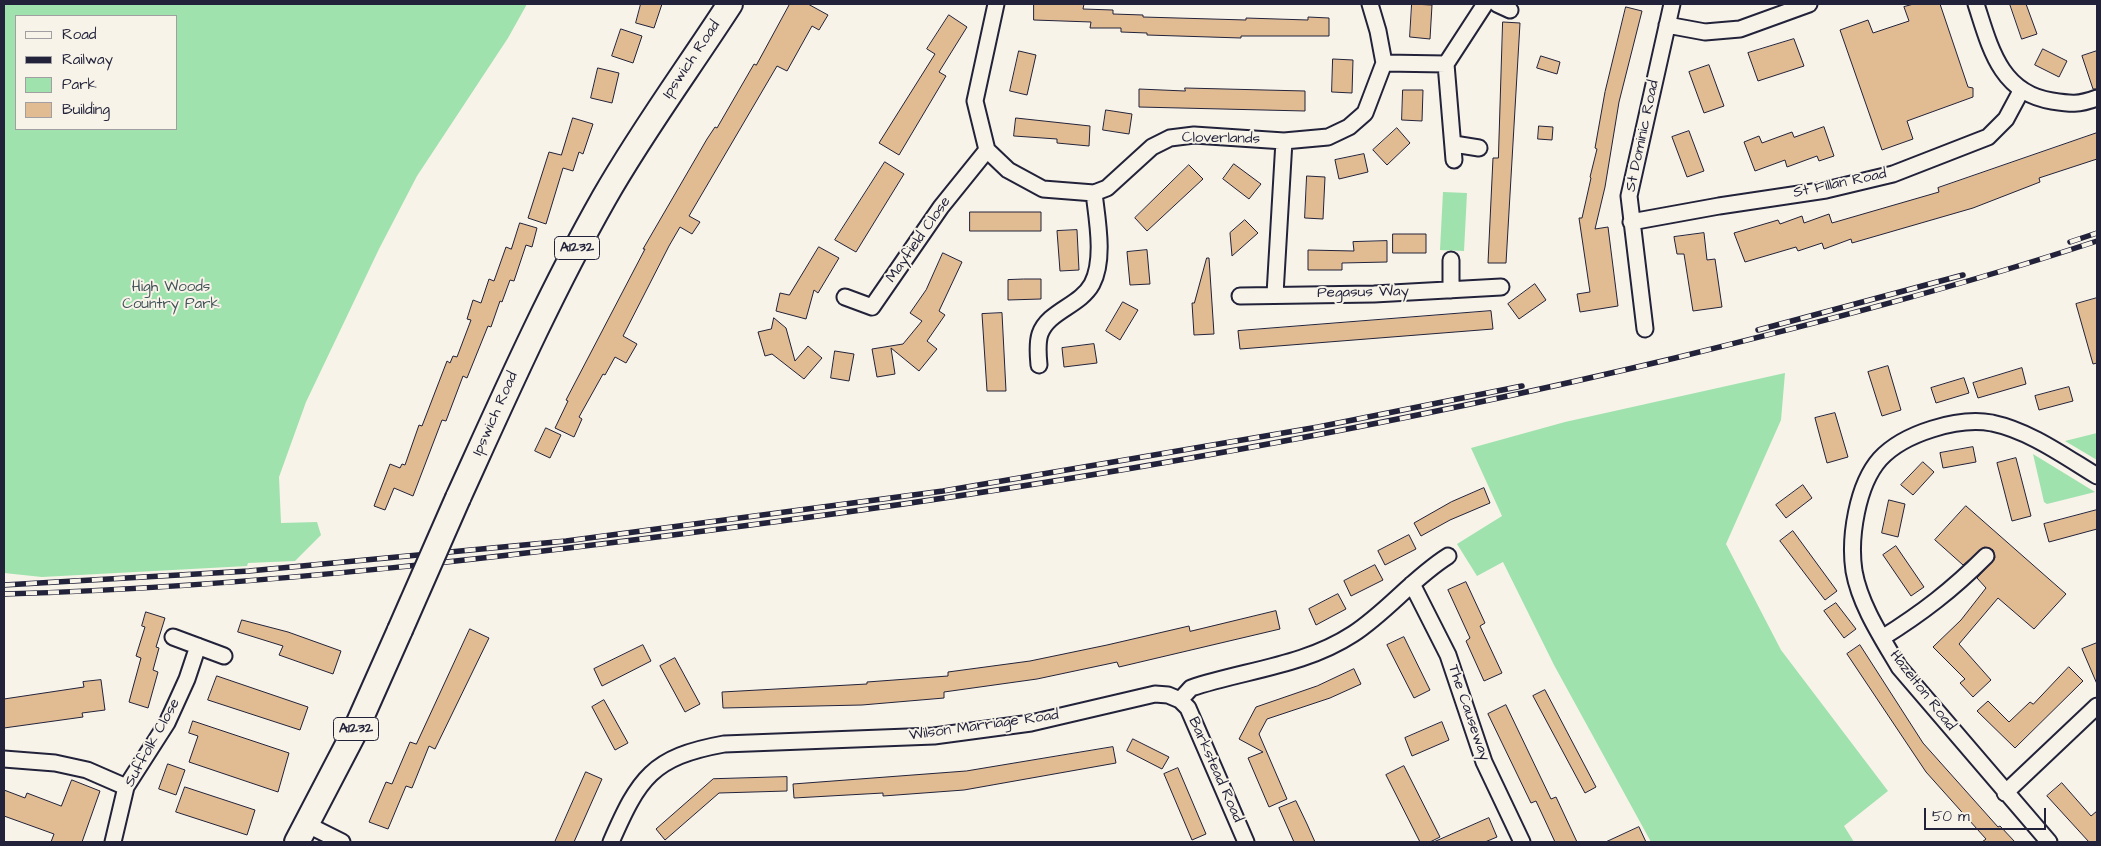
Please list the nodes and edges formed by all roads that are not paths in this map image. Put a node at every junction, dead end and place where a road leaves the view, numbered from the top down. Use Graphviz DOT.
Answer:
graph roads {
  1 [pos="730,4"];
  2 [pos="996,4"];
  3 [pos="1370,4"];
  4 [pos="1485,4"];
  5 [pos="1672,4"];
  6 [pos="1809,4"];
  7 [pos="1976,4"];
  8 [pos="1667,25"];
  9 [pos="1384,63"];
  10 [pos="1446,64"];
  11 [pos="2021,91"];
  12 [pos="2097,98"];
  13 [pos="1284,141"];
  14 [pos="1454,144"];
  15 [pos="1479,148"];
  16 [pos="987,150"];
  17 [pos="1454,160"];
  18 [pos="1094,192"];
  19 [pos="1631,222"];
  20 [pos="1452,260"];
  21 [pos="1501,287"];
  22 [pos="1452,290"];
  23 [pos="1275,294"];
  24 [pos="1240,296"];
  25 [pos="845,297"];
  26 [pos="1645,330"];
  27 [pos="1039,365"];
  28 [pos="2097,476"];
  29 [pos="1448,556"];
  30 [pos="1986,556"];
  31 [pos="1412,584"];
  32 [pos="173,637"];
  33 [pos="1882,638"];
  34 [pos="198,646"];
  35 [pos="224,656"];
  36 [pos="1180,700"];
  37 [pos="2097,706"];
  38 [pos="4,759"];
  39 [pos="126,787"];
  40 [pos="2005,794"];
  41 [pos="301,833"];
  42 [pos="113,842"];
  43 [pos="342,842"];
  44 [pos="611,842"];
  45 [pos="1246,842"];
  46 [pos="1522,842"];
  47 [pos="2048,842"];
  1 -- 41 [label="main road, Ipswich Road / A1232, bridge"];
  2 -- 16 [label="street"];
  3 -- 9 [label="street"];
  4 -- 10 [label="street"];
  5 -- 8 [label="street, St Dominic Road"];
  6 -- 8 [label="street"];
  7 -- 11 [label="street"];
  8 -- 19 [label="street, St Dominic Road"];
  9 -- 10 [label="street"];
  9 -- 13 [label="street, Cloverlands"];
  10 -- 14 [label="street"];
  11 -- 12 [label="street"];
  11 -- 19 [label="street, St Fillan Road"];
  13 -- 18 [label="street, Cloverlands"];
  13 -- 23 [label="street"];
  14 -- 15 [label="street"];
  14 -- 17 [label="street"];
  16 -- 18 [label="street"];
  16 -- 25 [label="street, Mayfield Close"];
  18 -- 27 [label="street"];
  19 -- 26 [label="street, St Dominic Road"];
  20 -- 22 [label="street"];
  21 -- 22 [label="street, Pegasus Way"];
  22 -- 23 [label="street, Pegasus Way"];
  23 -- 24 [label="street, Pegasus Way"];
  28 -- 33 [label="street, Hazelton Road"];
  29 -- 31 [label="street"];
  30 -- 33 [label="street"];
  31 -- 36 [label="street"];
  31 -- 46 [label="street, The Causeway"];
  32 -- 34 [label="street"];
  33 -- 40 [label="street, Hazelton Road"];
  34 -- 35 [label="street"];
  34 -- 39 [label="street, Suffolk Close"];
  36 -- 44 [label="street, Wilson Marriage Road"];
  36 -- 45 [label="street, Barkstead Road"];
  37 -- 40 [label="street"];
  38 -- 39 [label="street"];
  39 -- 42 [label="street, Suffolk Close"];
  40 -- 47 [label="street, Hazelton Road"];
  41 -- 43 [label="street"];
}
